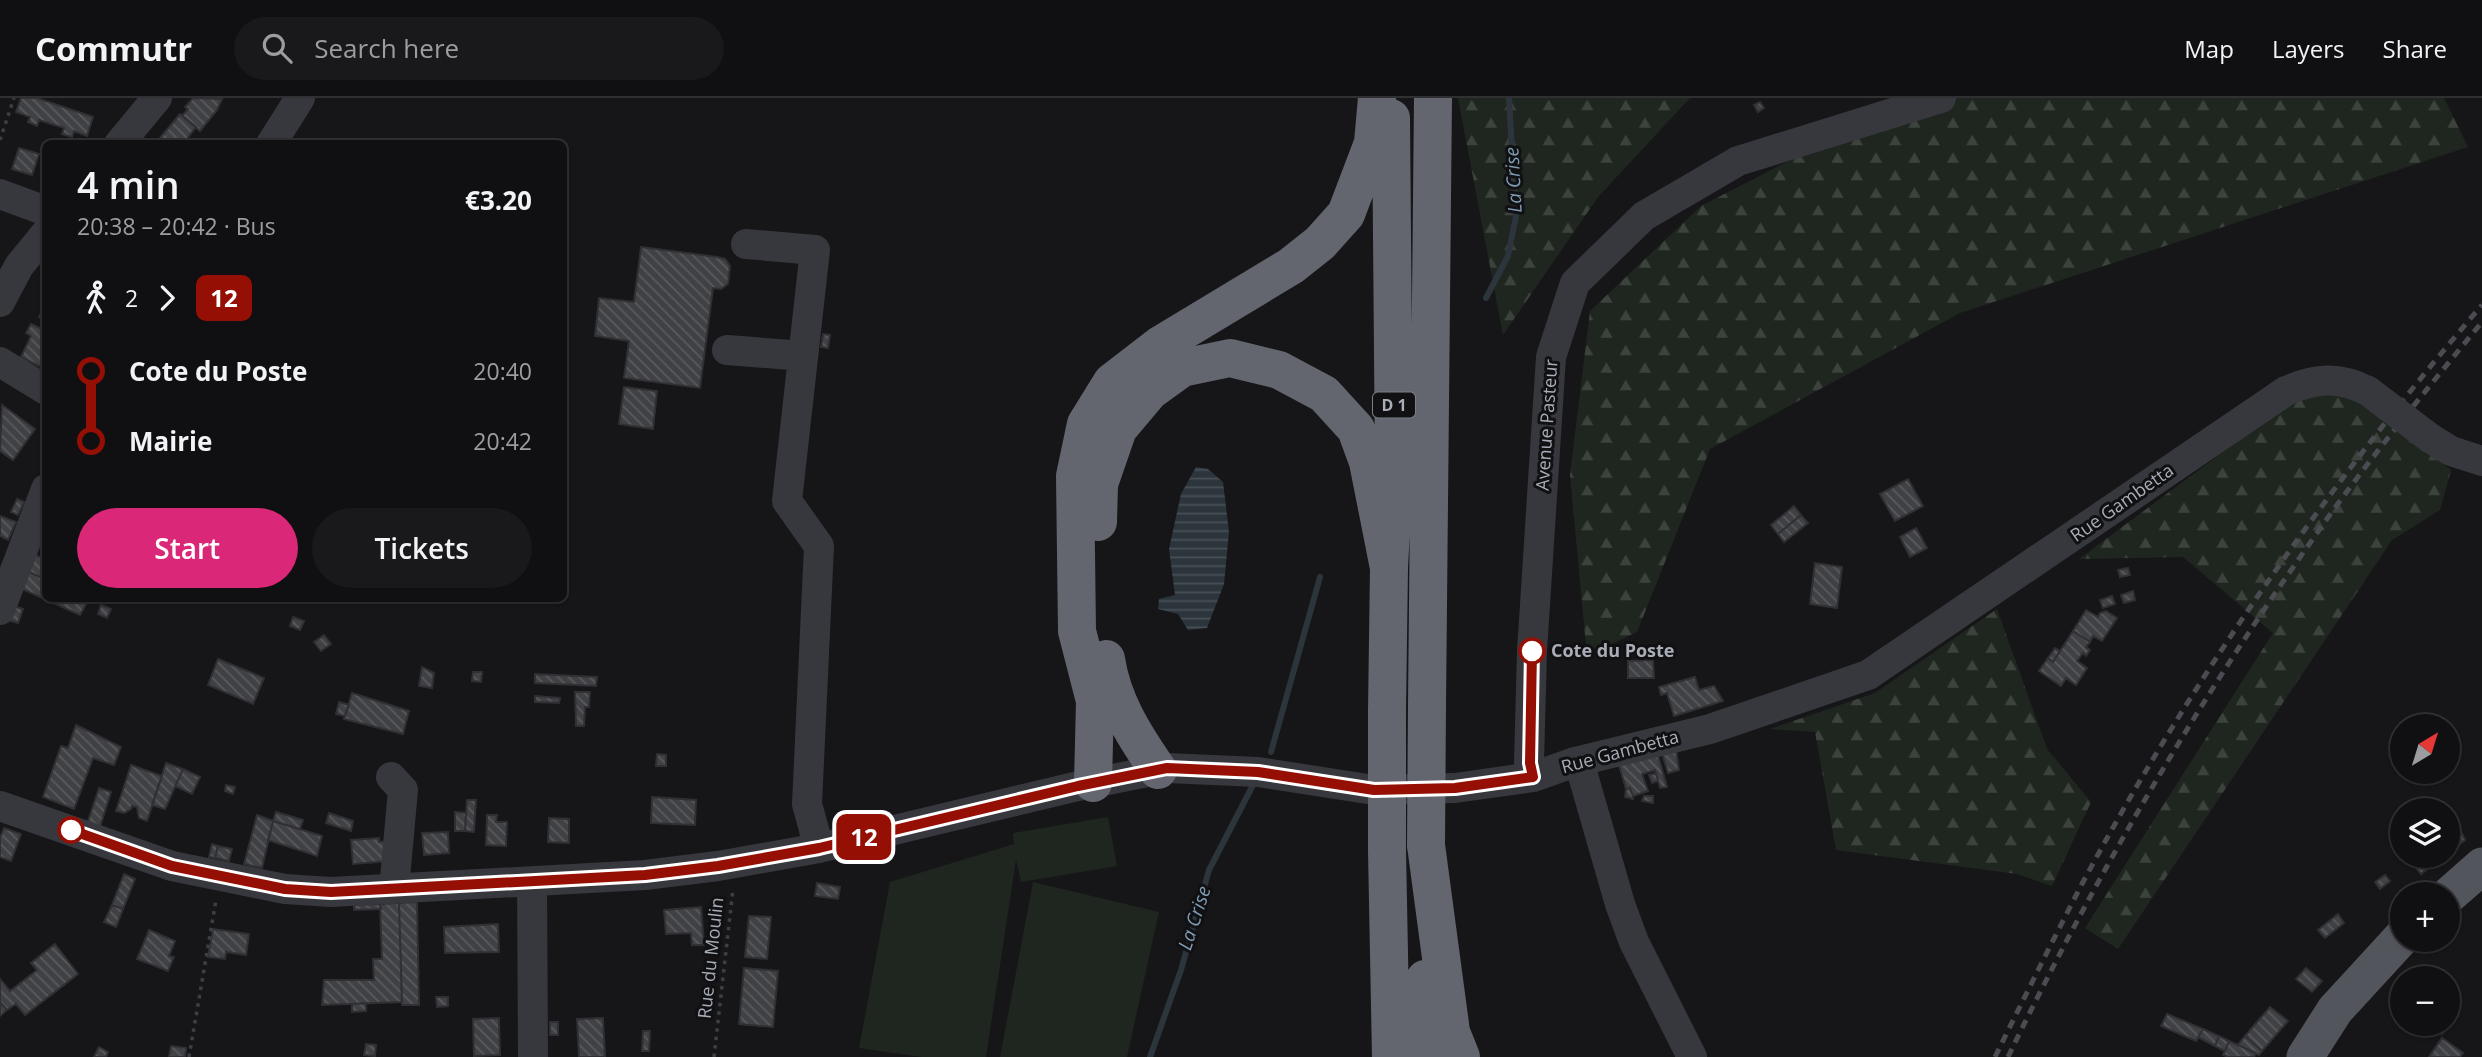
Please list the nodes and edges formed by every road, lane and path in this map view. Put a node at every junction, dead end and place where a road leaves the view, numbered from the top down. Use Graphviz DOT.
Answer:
graph roads {
  1 [pos="14,98"];
  2 [pos="157,98"];
  3 [pos="300,98"];
  4 [pos="1377,98"];
  5 [pos="1391,98"];
  6 [pos="1433,98"];
  7 [pos="1941,98"];
  8 [pos="0,140"];
  9 [pos="122,140"];
  10 [pos="274,140"];
  11 [pos="0,194"];
  12 [pos="42,210"];
  13 [pos="42,238"];
  14 [pos="746,244"];
  15 [pos="0,302"];
  16 [pos="727,350"];
  17 [pos="803,356"];
  18 [pos="0,362"];
  19 [pos="42,388"];
  20 [pos="2482,461"];
  21 [pos="42,499"];
  22 [pos="1389,568"];
  23 [pos="0,610"];
  24 [pos="1575,762"];
  25 [pos="1158,770"];
  26 [pos="391,777"];
  27 [pos="1533,777"];
  28 [pos="1093,783"];
  29 [pos="0,806"];
  30 [pos="1426,845"];
  31 [pos="819,848"];
  32 [pos="736,863"];
  33 [pos="2482,866"];
  34 [pos="221,877"];
  35 [pos="531,882"];
  36 [pos="2460,885"];
  37 [pos="394,889"];
  38 [pos="2390,950"];
  39 [pos="189,1057"];
  40 [pos="533,1057"];
  41 [pos="714,1057"];
  42 [pos="1391,1057"];
  43 [pos="1424,1057"];
  44 [pos="1461,1057"];
  45 [pos="1692,1057"];
  46 [pos="2305,1057"];
  1 -- 8 [label="path"];
  2 -- 9 [label="street"];
  3 -- 10 [label="street"];
  4 -- 28 [label="highway"];
  5 -- 22 [label="highway, D 1"];
  6 -- 30 [label="highway, D 1, bridge"];
  7 -- 27 [label="street, Avenue Pasteur"];
  11 -- 12 [label="street"];
  13 -- 15 [label="street"];
  14 -- 17 [label="street"];
  16 -- 17 [label="street"];
  17 -- 31 [label="street"];
  18 -- 19 [label="street"];
  20 -- 24 [label="street, Rue Gambetta, bridge"];
  21 -- 23 [label="street"];
  22 -- 25 [label="highway"];
  22 -- 42 [label="highway, D 1, bridge"];
  24 -- 27 [label="street, Rue Gambetta"];
  24 -- 45 [label="street"];
  25 -- 27 [label="street, Rue Gambetta"];
  25 -- 28 [label="street, Rue Gambetta"];
  26 -- 37 [label="street"];
  28 -- 31 [label="street, Rue Gambetta"];
  29 -- 34 [label="street, Rue Gambetta"];
  30 -- 43 [label="highway, D 1"];
  30 -- 44 [label="highway"];
  31 -- 32 [label="street, Rue Gambetta"];
  32 -- 35 [label="street, Rue Gambetta"];
  32 -- 41 [label="path, Rue du Moulin"];
  33 -- 36 [label="main road"];
  34 -- 37 [label="street, Rue Gambetta"];
  34 -- 39 [label="path"];
  35 -- 37 [label="street, Rue Gambetta"];
  35 -- 40 [label="street"];
  38 -- 46 [label="main road"];
}
